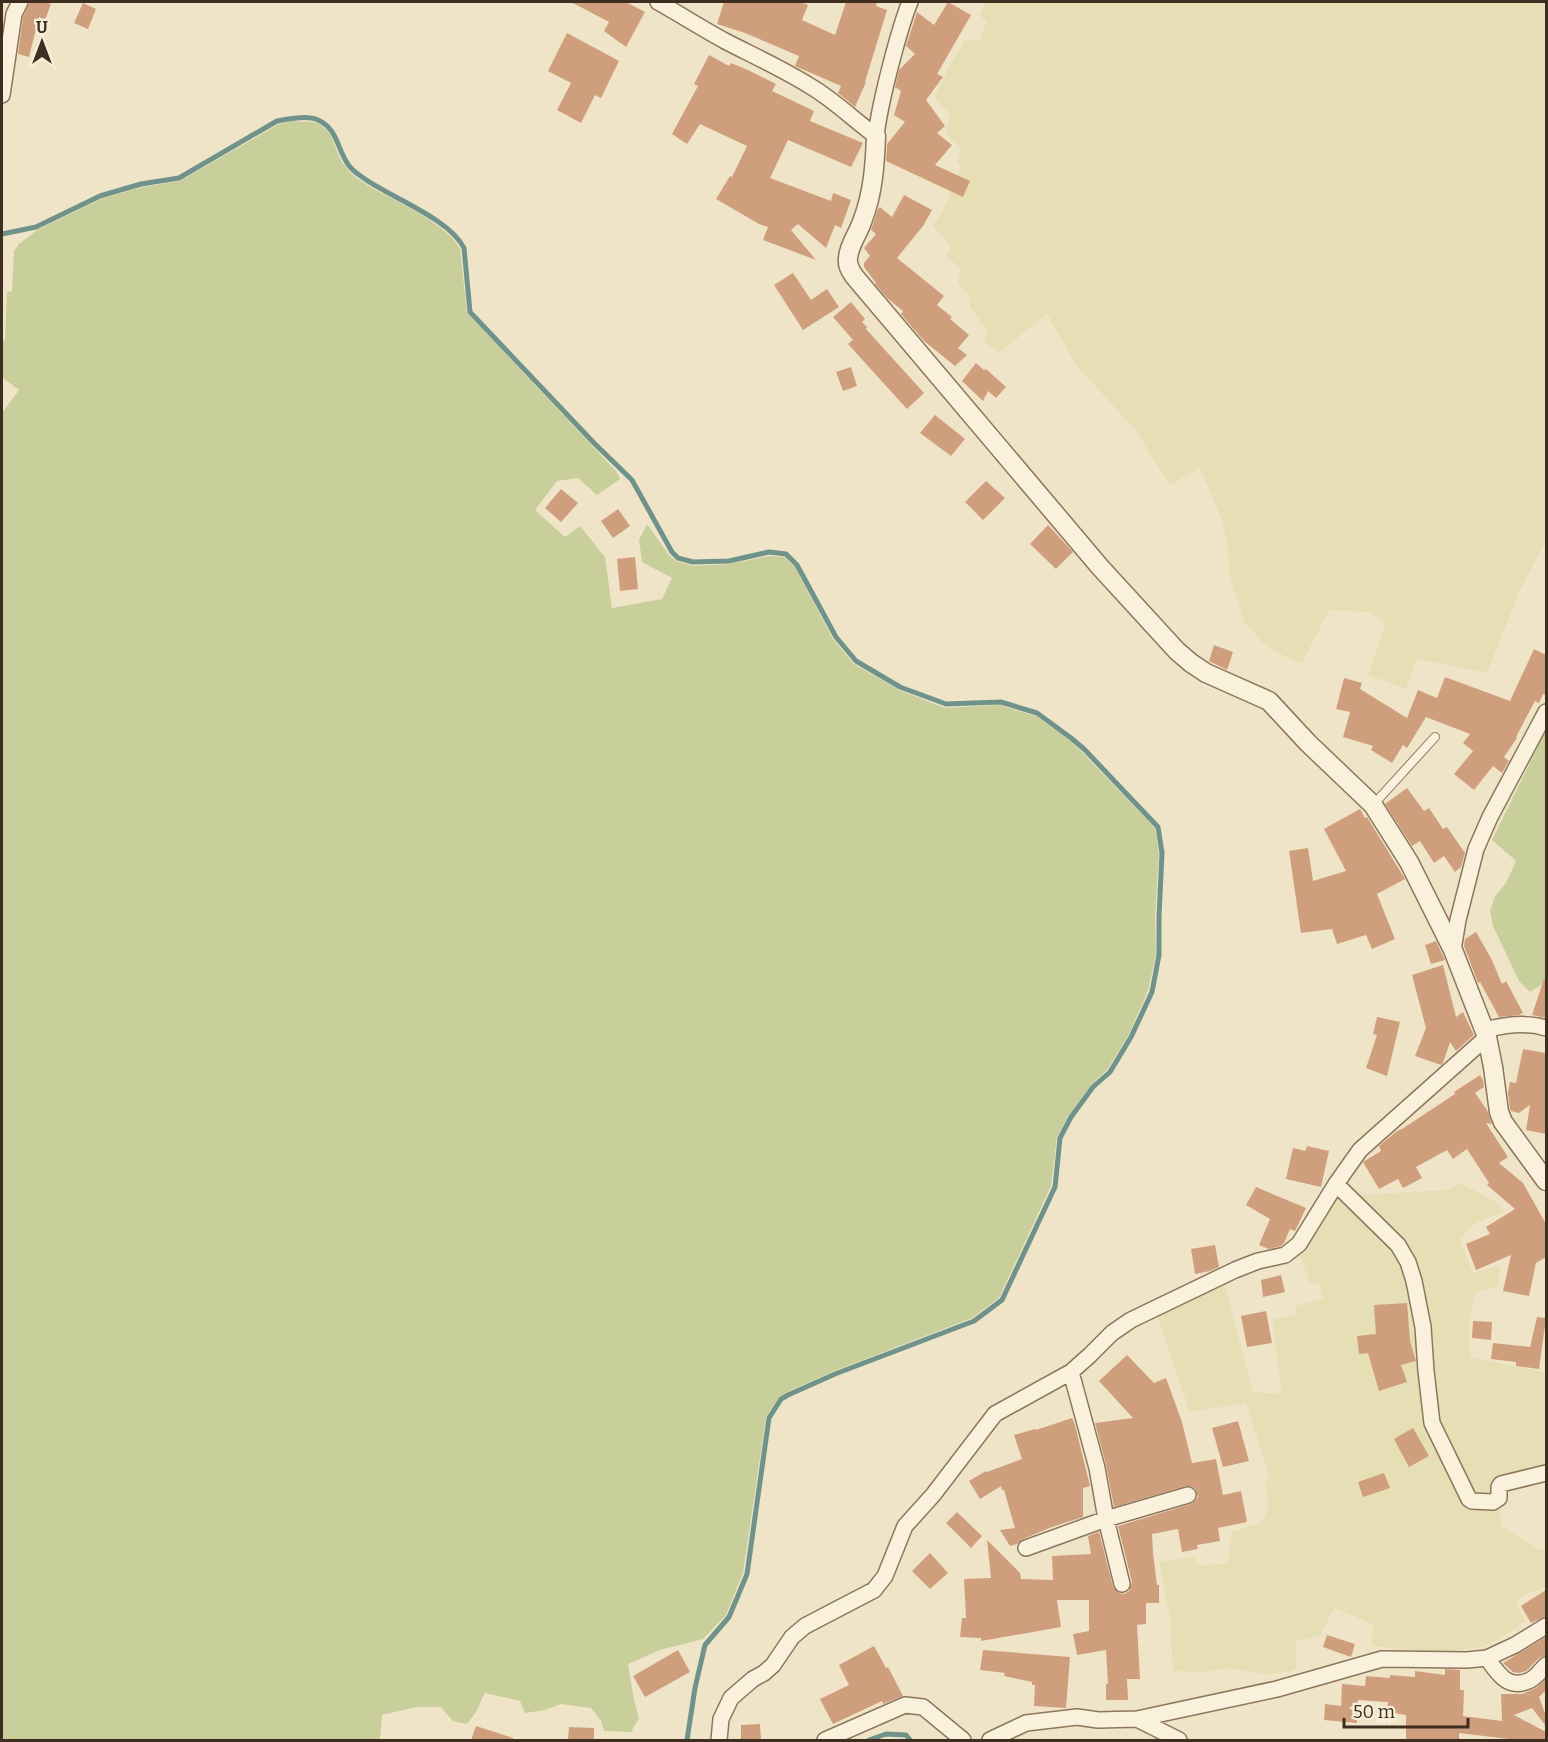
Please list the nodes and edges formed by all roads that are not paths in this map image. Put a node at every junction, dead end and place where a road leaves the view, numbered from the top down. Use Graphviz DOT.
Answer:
graph roads {
  1 [pos="20,2"];
  2 [pos="658,2"];
  3 [pos="910,2"];
  4 [pos="2,95"];
  5 [pos="876,136"];
  6 [pos="1546,712"];
  7 [pos="1435,737"];
  8 [pos="1373,806"];
  9 [pos="1453,950"];
  10 [pos="1546,1028"];
  11 [pos="1486,1034"];
  12 [pos="1546,1181"];
  13 [pos="1336,1184"];
  14 [pos="1071,1372"];
  15 [pos="1546,1473"];
  16 [pos="1188,1495"];
  17 [pos="1106,1519"];
  18 [pos="1026,1548"];
  19 [pos="1122,1584"];
  20 [pos="1546,1626"];
  21 [pos="1487,1658"];
  22 [pos="1546,1665"];
  23 [pos="1137,1719"];
  24 [pos="719,1740"];
  25 [pos="825,1740"];
  26 [pos="963,1740"];
  27 [pos="990,1740"];
  28 [pos="1179,1740"];
  1 -- 4 [label="street"];
  2 -- 5 [label="street"];
  3 -- 5 [label="street"];
  5 -- 8 [label="street"];
  6 -- 9 [label="street"];
  7 -- 8 [label="lane"];
  8 -- 9 [label="street"];
  9 -- 11 [label="street"];
  10 -- 11 [label="street"];
  11 -- 12 [label="street"];
  11 -- 13 [label="street"];
  13 -- 14 [label="street"];
  13 -- 15 [label="street"];
  14 -- 17 [label="street"];
  14 -- 24 [label="street"];
  16 -- 17 [label="street"];
  17 -- 18 [label="street"];
  17 -- 19 [label="street"];
  20 -- 21 [label="street"];
  21 -- 22 [label="street"];
  21 -- 23 [label="street"];
  23 -- 27 [label="street"];
  23 -- 28 [label="street"];
  25 -- 26 [label="street"];
}
